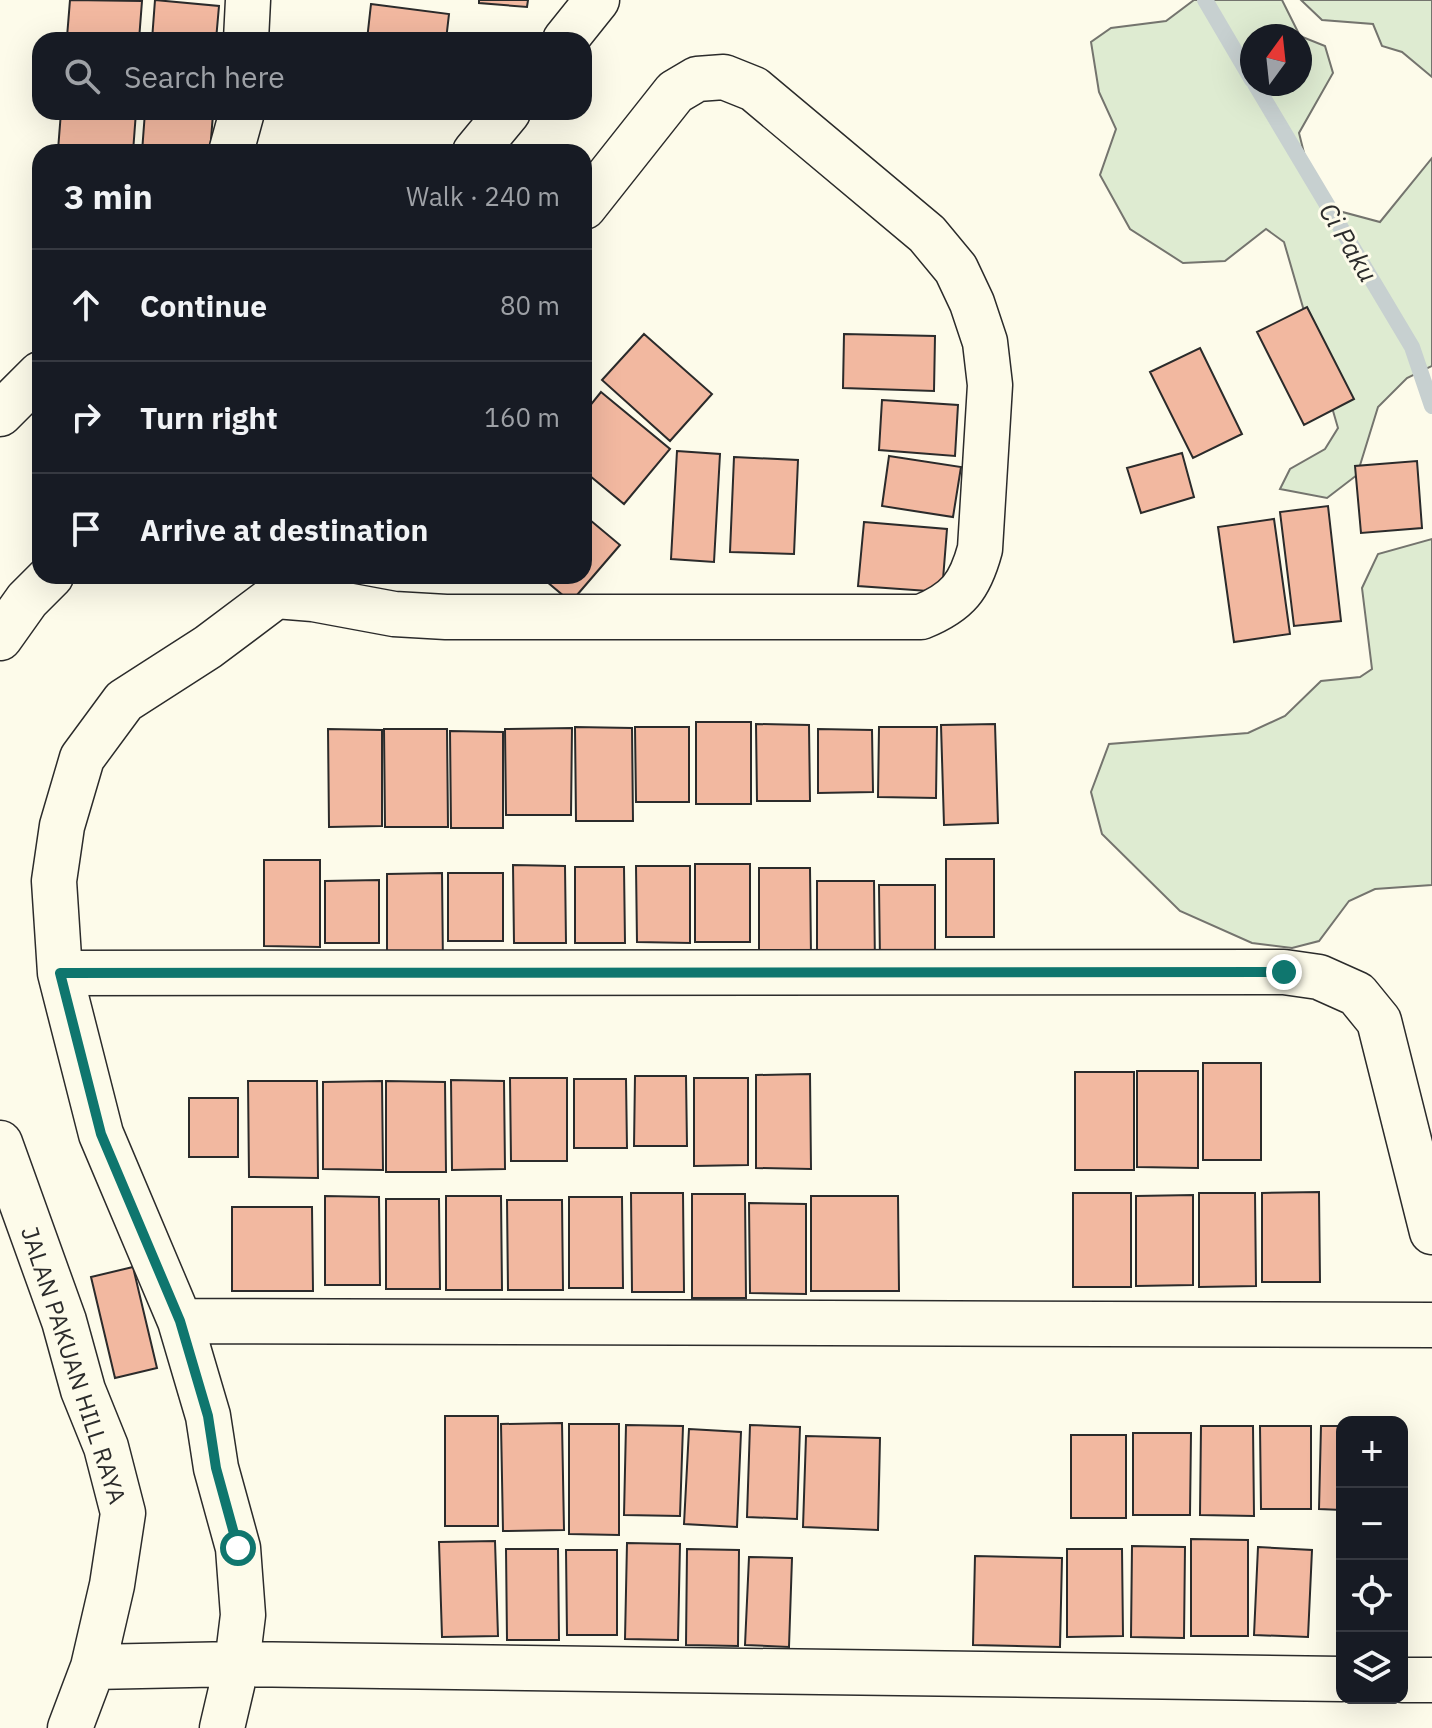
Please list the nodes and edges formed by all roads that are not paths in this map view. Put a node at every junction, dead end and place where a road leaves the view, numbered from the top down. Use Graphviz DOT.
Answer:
graph roads {
  1 [pos="248,0"];
  2 [pos="597,0"];
  3 [pos="246,32"];
  4 [pos="571,32"];
  5 [pos="240,120"];
  6 [pos="501,120"];
  7 [pos="233,144"];
  8 [pos="482,144"];
  9 [pos="592,197"];
  10 [pos="32,382"];
  11 [pos="0,414"];
  12 [pos="43,584"];
  13 [pos="284,586"];
  14 [pos="0,638"];
  15 [pos="60,973"];
  16 [pos="0,1143"];
  17 [pos="1432,1232"];
  18 [pos="180,1321"];
  19 [pos="1432,1325"];
  20 [pos="237,1664"];
  21 [pos="93,1667"];
  22 [pos="1336,1679"];
  23 [pos="1408,1680"];
  24 [pos="1432,1680"];
  25 [pos="70,1728"];
  26 [pos="222,1728"];
  1 -- 3 [label="street"];
  2 -- 4 [label="street"];
  5 -- 7 [label="street"];
  6 -- 8 [label="street"];
  9 -- 13 [label="street"];
  10 -- 11 [label="street"];
  12 -- 14 [label="street"];
  13 -- 15 [label="street"];
  15 -- 17 [label="street"];
  15 -- 18 [label="street"];
  16 -- 21 [label="street, JALAN PAKUAN HILL RAYA"];
  18 -- 19 [label="street"];
  18 -- 20 [label="street"];
  20 -- 21 [label="street"];
  20 -- 22 [label="street"];
  20 -- 26 [label="street"];
  21 -- 25 [label="street, JALAN PAKUAN HILL RAYA"];
  23 -- 24 [label="street"];
}
